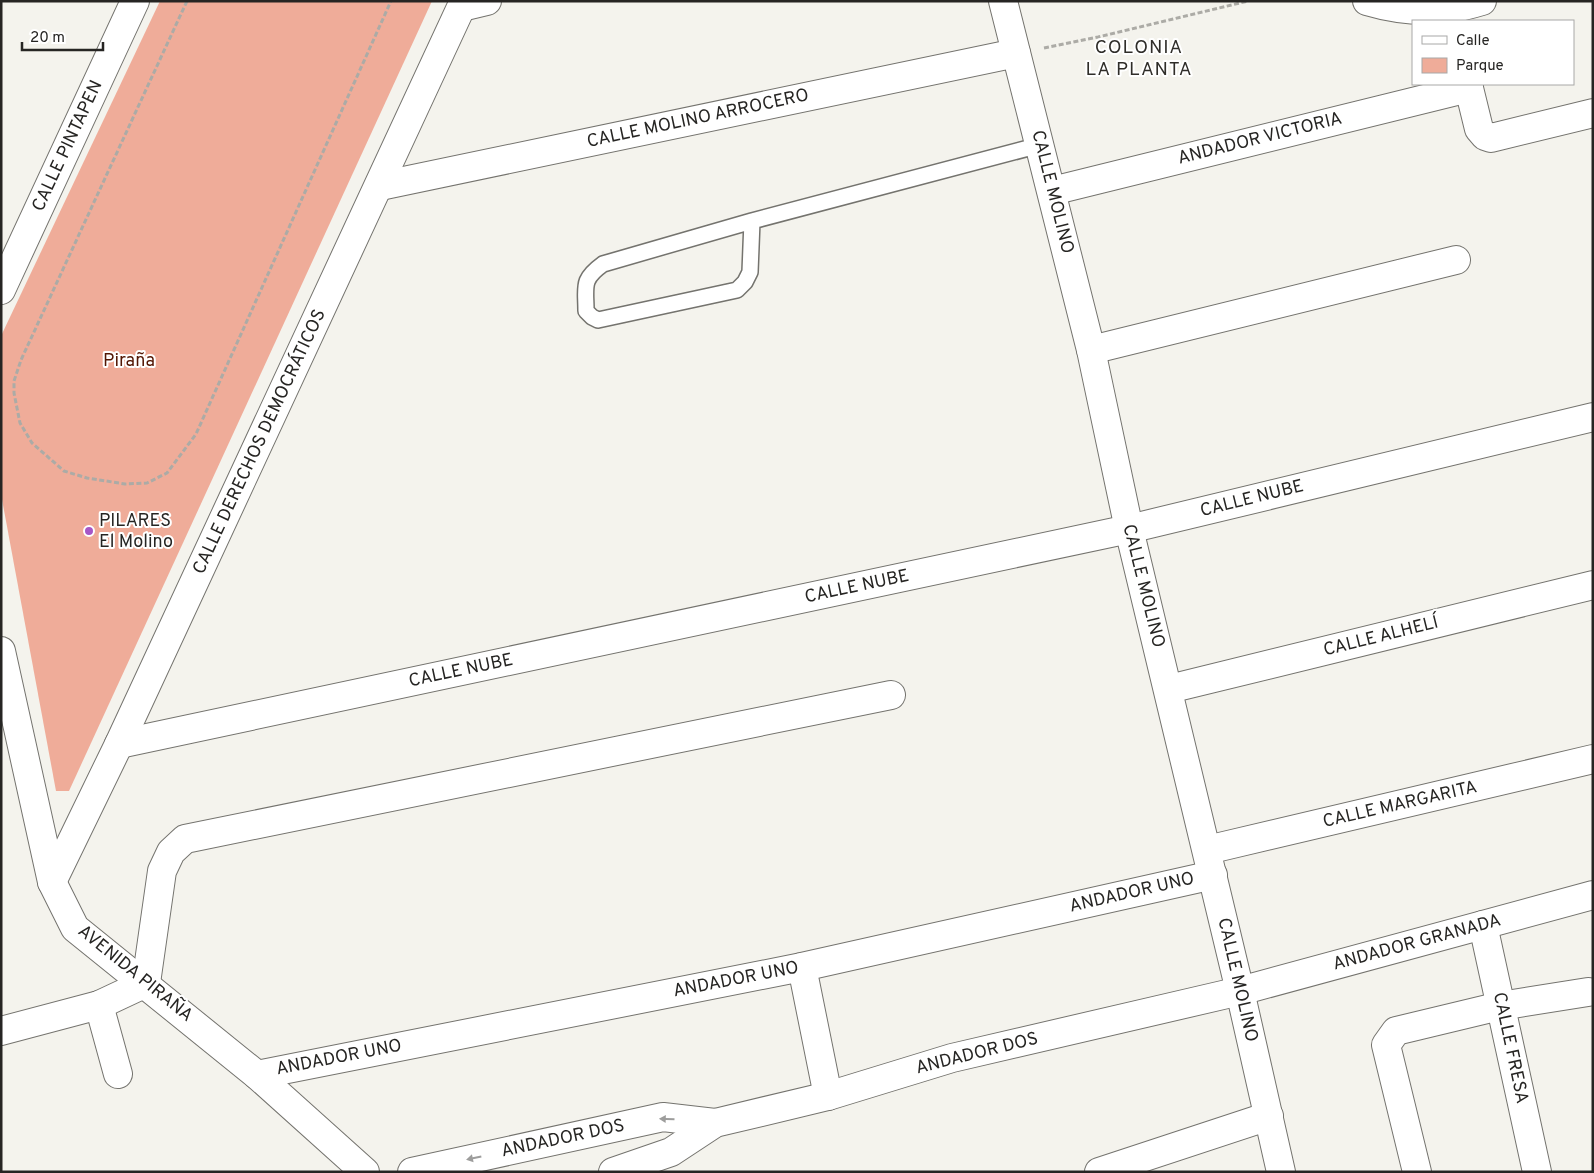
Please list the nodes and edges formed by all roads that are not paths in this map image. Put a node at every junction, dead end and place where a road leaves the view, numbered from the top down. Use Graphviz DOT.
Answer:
graph roads {
  1 [pos="135,1"];
  2 [pos="1003,1"];
  3 [pos="1367,1"];
  4 [pos="1482,1"];
  5 [pos="471,3"];
  6 [pos="1454,15"];
  7 [pos="1016,53"];
  8 [pos="1468,86"];
  9 [pos="1593,113"];
  10 [pos="1040,145"];
  11 [pos="380,186"];
  12 [pos="1052,191"];
  13 [pos="752,221"];
  14 [pos="1456,260"];
  15 [pos="1,290"];
  16 [pos="1091,350"];
  17 [pos="1593,417"];
  18 [pos="1129,529"];
  19 [pos="1593,585"];
  20 [pos="1,651"];
  21 [pos="1168,689"];
  22 [pos="891,695"];
  23 [pos="119,744"];
  24 [pos="1593,759"];
  25 [pos="1210,863"];
  26 [pos="52,882"];
  27 [pos="1593,894"];
  28 [pos="1483,925"];
  29 [pos="802,967"];
  30 [pos="146,983"];
  31 [pos="1240,991"];
  32 [pos="1591,996"];
  33 [pos="100,1005"];
  34 [pos="1500,1006"];
  35 [pos="1,1031"];
  36 [pos="118,1074"];
  37 [pos="257,1074"];
  38 [pos="828,1096"];
  39 [pos="1269,1116"];
  40 [pos="715,1123"];
  41 [pos="365,1172"];
  42 [pos="412,1172"];
  43 [pos="614,1172"];
  44 [pos="1099,1172"];
  45 [pos="1282,1172"];
  46 [pos="1417,1172"];
  47 [pos="1537,1172"];
  1 -- 15 [label="street, CALLE PINTAPEN"];
  2 -- 7 [label="street, CALLE MOLINO"];
  3 -- 6 [label="street"];
  4 -- 6 [label="street"];
  5 -- 11 [label="street, CALLE DERECHOS DEMOCRÁTICOS"];
  7 -- 10 [label="street, CALLE MOLINO"];
  7 -- 11 [label="street, CALLE MOLINO ARROCERO"];
  8 -- 9 [label="street"];
  8 -- 12 [label="street, ANDADOR VICTORIA"];
  10 -- 12 [label="street, CALLE MOLINO"];
  10 -- 13 [label="lane"];
  11 -- 23 [label="street, CALLE DERECHOS DEMOCRÁTICOS"];
  12 -- 16 [label="street, CALLE MOLINO"];
  13 -- 13 [label="lane"];
  14 -- 16 [label="street"];
  16 -- 18 [label="street, CALLE MOLINO"];
  17 -- 18 [label="street, CALLE NUBE"];
  18 -- 21 [label="street, CALLE MOLINO"];
  18 -- 23 [label="street, CALLE NUBE"];
  19 -- 21 [label="street, CALLE ALHELÍ"];
  20 -- 26 [label="street, AVENIDA PIRAÑA"];
  21 -- 25 [label="street, CALLE MOLINO"];
  22 -- 30 [label="street"];
  23 -- 26 [label="street, CALLE DERECHOS DEMOCRÁTICOS"];
  24 -- 25 [label="street, CALLE MARGARITA"];
  25 -- 29 [label="street, ANDADOR UNO"];
  25 -- 31 [label="street, CALLE MOLINO"];
  26 -- 30 [label="street, AVENIDA PIRAÑA"];
  27 -- 28 [label="street, ANDADOR GRANADA"];
  28 -- 31 [label="street, ANDADOR GRANADA"];
  28 -- 34 [label="street, CALLE FRESA"];
  29 -- 37 [label="street, ANDADOR UNO"];
  29 -- 38 [label="street"];
  30 -- 33 [label="street"];
  30 -- 37 [label="street, AVENIDA PIRAÑA"];
  31 -- 38 [label="street, ANDADOR DOS"];
  31 -- 39 [label="street, CALLE MOLINO"];
  32 -- 34 [label="street"];
  33 -- 35 [label="street"];
  33 -- 36 [label="street"];
  34 -- 46 [label="street"];
  34 -- 47 [label="street, CALLE FRESA"];
  37 -- 41 [label="street, AVENIDA PIRAÑA"];
  38 -- 40 [label="street, ANDADOR DOS"];
  39 -- 44 [label="street"];
  39 -- 45 [label="street, CALLE MOLINO"];
  40 -- 42 [label="street, ANDADOR DOS, one-way"];
  40 -- 43 [label="street, ANDADOR DOS"];
}
